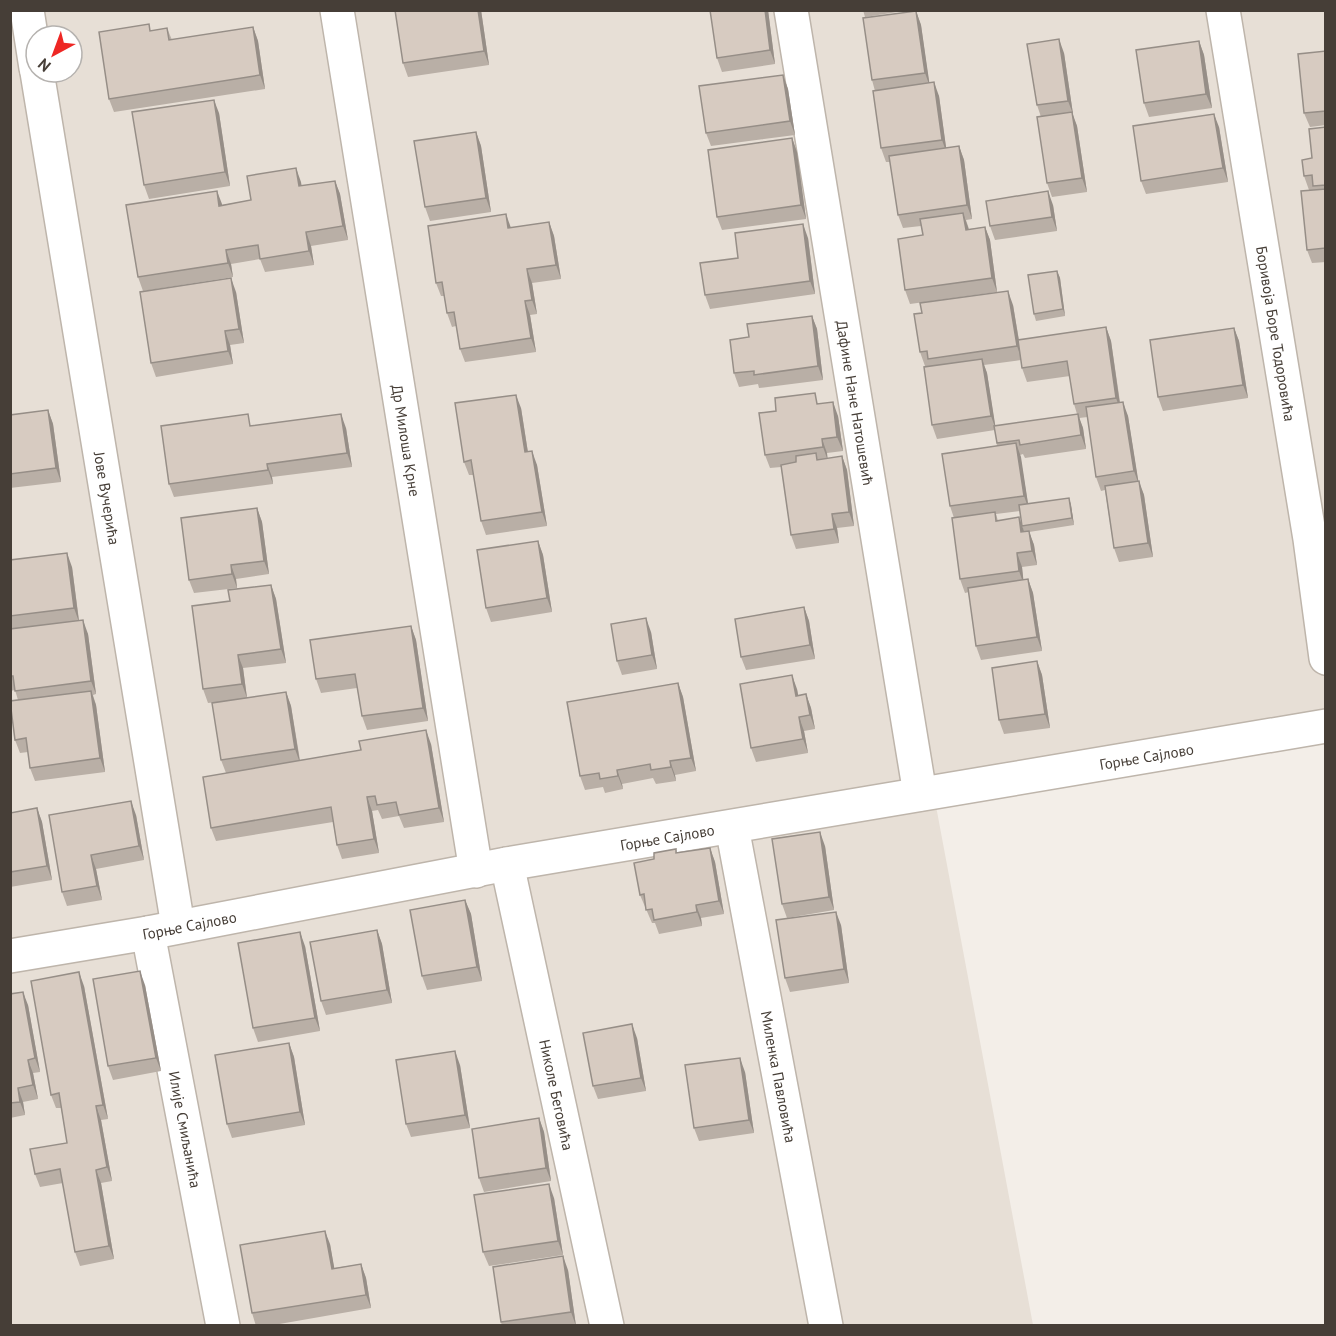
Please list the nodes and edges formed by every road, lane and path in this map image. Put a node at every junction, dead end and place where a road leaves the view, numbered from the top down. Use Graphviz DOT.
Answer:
graph roads {
  1 [pos="337,10"];
  2 [pos="791,10"];
  3 [pos="1223,10"];
  4 [pos="38,84"];
  5 [pos="1326,658"];
  6 [pos="1326,726"];
  7 [pos="920,794"];
  8 [pos="732,827"];
  9 [pos="491,867"];
  10 [pos="163,929"];
  11 [pos="10,956"];
  12 [pos="223,1326"];
  13 [pos="607,1326"];
  14 [pos="826,1326"];
  1 -- 9 [label="street, Др Милоша Крне"];
  2 -- 7 [label="street, Дафине Нане Натошевић"];
  3 -- 5 [label="street, Боривоја Боре Тодоровића"];
  4 -- 10 [label="street, Јове Вучерића"];
  6 -- 7 [label="street, Горње Сајлово"];
  7 -- 8 [label="street, Горње Сајлово"];
  8 -- 9 [label="street, Горње Сајлово"];
  8 -- 14 [label="street, Миленка Павловића"];
  9 -- 10 [label="street, Горње Сајлово"];
  9 -- 13 [label="street, Николе Беговића"];
  10 -- 11 [label="street, Горње Сајлово"];
  10 -- 12 [label="street, Илије Смиљанића"];
}
